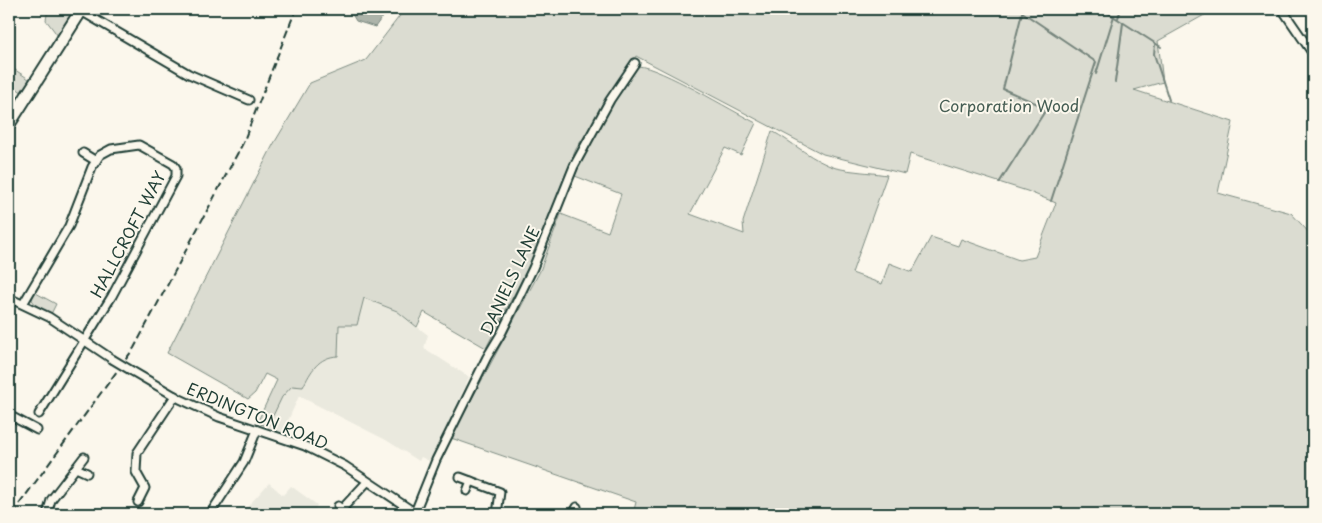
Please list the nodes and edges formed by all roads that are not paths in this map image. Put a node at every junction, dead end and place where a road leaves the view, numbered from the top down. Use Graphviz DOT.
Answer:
graph roads {
  1 [pos="1282,9"];
  2 [pos="82,10"];
  3 [pos="1313,54"];
  4 [pos="635,63"];
  5 [pos="249,100"];
  6 [pos="9,124"];
  7 [pos="83,153"];
  8 [pos="96,161"];
  9 [pos="9,298"];
  10 [pos="23,304"];
  11 [pos="84,340"];
  12 [pos="175,396"];
  13 [pos="39,410"];
  14 [pos="9,414"];
  15 [pos="37,430"];
  16 [pos="258,430"];
  17 [pos="84,457"];
  18 [pos="76,468"];
  19 [pos="87,473"];
  20 [pos="460,477"];
  21 [pos="471,481"];
  22 [pos="367,482"];
  23 [pos="468,491"];
  24 [pos="138,502"];
  25 [pos="577,507"];
  26 [pos="343,510"];
  27 [pos="416,513"];
  28 [pos="47,514"];
  29 [pos="210,514"];
  30 [pos="497,514"];
  31 [pos="573,514"];
  1 -- 3 [label="street"];
  2 -- 5 [label="street"];
  2 -- 6 [label="main road"];
  4 -- 27 [label="street, DANIELS LANE"];
  7 -- 8 [label="street"];
  8 -- 10 [label="street"];
  8 -- 11 [label="street, HALLCROFT WAY"];
  9 -- 10 [label="street, ERDINGTON ROAD"];
  10 -- 11 [label="street, ERDINGTON ROAD"];
  11 -- 12 [label="street, ERDINGTON ROAD, bridge"];
  11 -- 13 [label="street, HALLCROFT WAY"];
  12 -- 16 [label="street, ERDINGTON ROAD"];
  12 -- 24 [label="street"];
  14 -- 15 [label="street"];
  16 -- 22 [label="street, ERDINGTON ROAD"];
  16 -- 29 [label="street"];
  17 -- 18 [label="street"];
  18 -- 19 [label="street"];
  18 -- 28 [label="street"];
  20 -- 21 [label="street"];
  21 -- 23 [label="street"];
  21 -- 30 [label="street"];
  22 -- 26 [label="street"];
  22 -- 27 [label="street, ERDINGTON ROAD"];
  25 -- 31 [label="street"];
}
